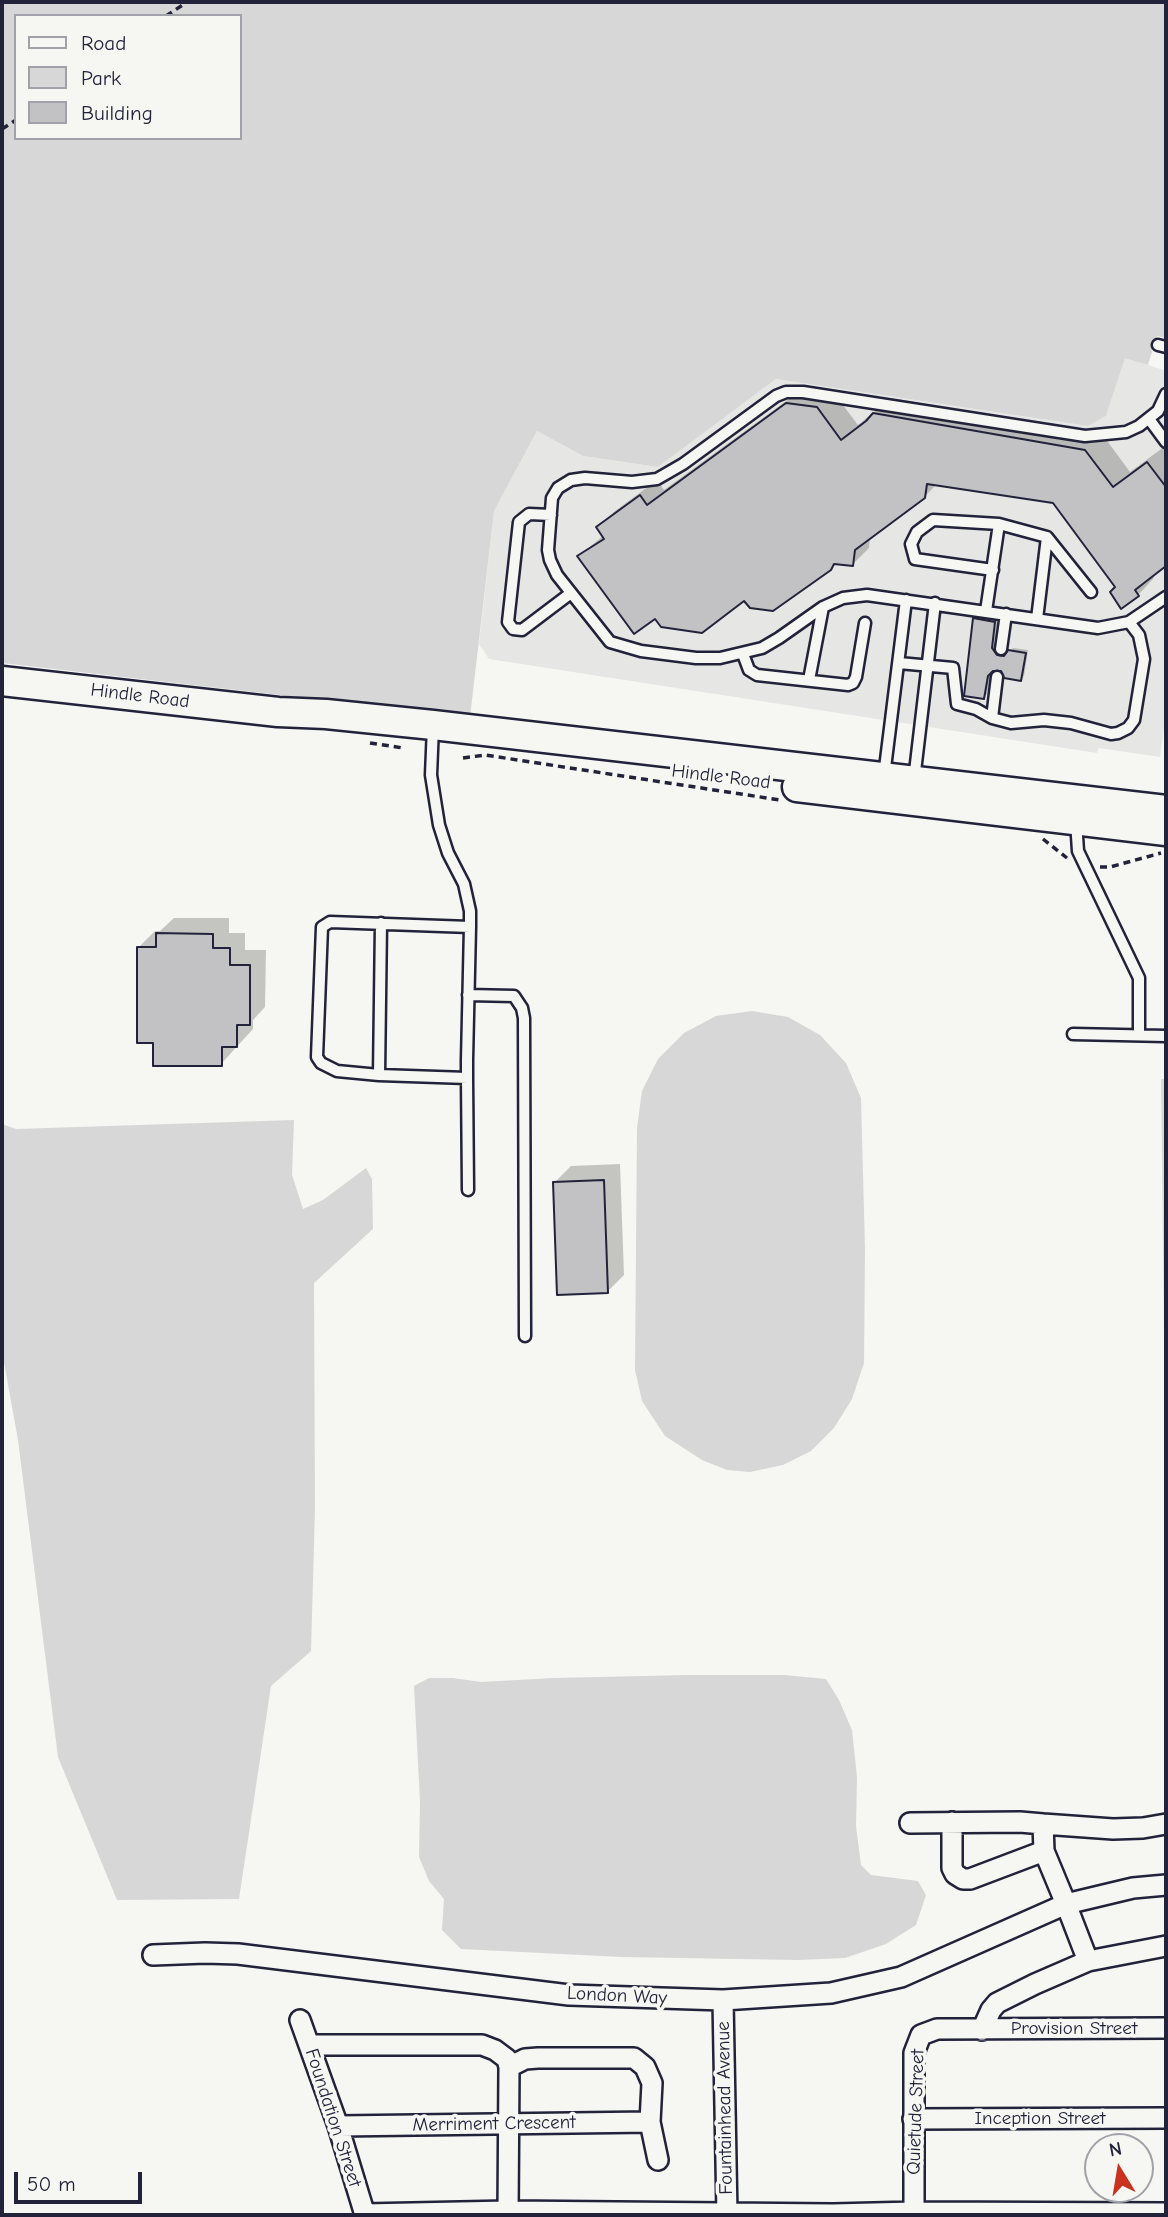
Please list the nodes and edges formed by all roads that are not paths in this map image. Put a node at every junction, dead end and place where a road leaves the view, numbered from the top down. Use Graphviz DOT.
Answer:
graph roads {
  1 [pos="1166,394"];
  2 [pos="1149,419"];
  3 [pos="1166,442"];
  4 [pos="551,515"];
  5 [pos="999,524"];
  6 [pos="1047,537"];
  7 [pos="993,570"];
  8 [pos="1091,592"];
  9 [pos="571,593"];
  10 [pos="1166,597"];
  11 [pos="906,600"];
  12 [pos="935,603"];
  13 [pos="823,607"];
  14 [pos="986,611"];
  15 [pos="1006,614"];
  16 [pos="1037,619"];
  17 [pos="1129,622"];
  18 [pos="865,623"];
  19 [pos="1001,649"];
  20 [pos="743,654"];
  21 [pos="898,663"];
  22 [pos="927,664"];
  23 [pos="997,677"];
  24 [pos="809,680"];
  25 [pos="2,681"];
  26 [pos="992,718"];
  27 [pos="432,732"];
  28 [pos="883,787"];
  29 [pos="913,791"];
  30 [pos="1166,810"];
  31 [pos="1076,821"];
  32 [pos="1166,831"];
  33 [pos="381,923"];
  34 [pos="470,927"];
  35 [pos="468,995"];
  36 [pos="1073,1034"];
  37 [pos="1139,1035"];
  38 [pos="1166,1036"];
  39 [pos="379,1075"];
  40 [pos="467,1078"];
  41 [pos="468,1190"];
  42 [pos="525,1336"];
  43 [pos="952,1822"];
  44 [pos="910,1823"];
  45 [pos="1043,1824"];
  46 [pos="1166,1824"];
  47 [pos="1044,1851"];
  48 [pos="1166,1885"];
  49 [pos="1063,1897"];
  50 [pos="1166,1945"];
  51 [pos="153,1955"];
  52 [pos="1088,1961"];
  53 [pos="723,2000"];
  54 [pos="300,2020"];
  55 [pos="1166,2028"];
  56 [pos="982,2029"];
  57 [pos="309,2045"];
  58 [pos="508,2063"];
  59 [pos="914,2119"];
  60 [pos="1166,2119"];
  61 [pos="650,2122"];
  62 [pos="507,2124"];
  63 [pos="338,2126"];
  64 [pos="658,2160"];
  65 [pos="914,2211"];
  66 [pos="508,2213"];
  67 [pos="1166,2213"];
  68 [pos="622,2214"];
  69 [pos="727,2214"];
  70 [pos="365,2215"];
  71 [pos="833,2215"];
  1 -- 2 [label="lane"];
  2 -- 3 [label="lane"];
  2 -- 4 [label="lane"];
  4 -- 9 [label="lane"];
  4 -- 9 [label="lane"];
  5 -- 6 [label="lane"];
  5 -- 7 [label="lane"];
  5 -- 7 [label="lane"];
  6 -- 8 [label="lane"];
  6 -- 16 [label="lane"];
  7 -- 14 [label="lane"];
  9 -- 20 [label="lane"];
  10 -- 17 [label="lane"];
  11 -- 12 [label="lane"];
  11 -- 13 [label="lane"];
  11 -- 21 [label="lane"];
  12 -- 14 [label="lane"];
  12 -- 22 [label="lane"];
  13 -- 20 [label="lane"];
  13 -- 24 [label="lane"];
  14 -- 15 [label="lane"];
  15 -- 16 [label="lane"];
  15 -- 19 [label="lane"];
  16 -- 17 [label="lane"];
  17 -- 26 [label="lane"];
  18 -- 24 [label="lane"];
  20 -- 24 [label="lane"];
  21 -- 22 [label="lane"];
  21 -- 28 [label="lane"];
  22 -- 26 [label="lane"];
  22 -- 29 [label="lane"];
  23 -- 26 [label="lane"];
  25 -- 27 [label="main road, Hindle Road"];
  27 -- 28 [label="main road, Hindle Road"];
  27 -- 34 [label="lane"];
  28 -- 29 [label="main road, Hindle Road"];
  29 -- 30 [label="main road, Hindle Road"];
  29 -- 31 [label="main road, Hindle Road"];
  31 -- 32 [label="main road, Hindle Road"];
  31 -- 37 [label="lane"];
  33 -- 34 [label="lane"];
  33 -- 39 [label="lane"];
  33 -- 39 [label="lane"];
  34 -- 35 [label="lane"];
  35 -- 40 [label="lane"];
  35 -- 42 [label="lane"];
  36 -- 37 [label="lane"];
  37 -- 38 [label="lane"];
  39 -- 40 [label="lane"];
  40 -- 41 [label="lane"];
  43 -- 44 [label="street"];
  43 -- 45 [label="street"];
  43 -- 47 [label="street"];
  45 -- 46 [label="street"];
  45 -- 47 [label="street"];
  47 -- 49 [label="street"];
  48 -- 49 [label="street, London Way"];
  49 -- 52 [label="street"];
  49 -- 53 [label="street, London Way"];
  50 -- 52 [label="street"];
  51 -- 53 [label="street, London Way"];
  52 -- 56 [label="street"];
  53 -- 69 [label="street, Fountainhead Avenue"];
  54 -- 57 [label="street, Foundation Street"];
  55 -- 56 [label="street, Provision Street"];
  56 -- 59 [label="street, Quietude Street"];
  57 -- 58 [label="street"];
  57 -- 63 [label="street, Foundation Street"];
  58 -- 61 [label="street"];
  58 -- 62 [label="street"];
  59 -- 60 [label="street, Inception Street"];
  59 -- 65 [label="street, Quietude Street"];
  61 -- 62 [label="street, Merriment Crescent"];
  61 -- 64 [label="street"];
  62 -- 63 [label="street, Merriment Crescent"];
  62 -- 66 [label="street"];
  63 -- 70 [label="street, Foundation Street"];
  65 -- 67 [label="street"];
  65 -- 71 [label="street"];
  66 -- 68 [label="street"];
  66 -- 70 [label="street"];
  68 -- 69 [label="street"];
  69 -- 71 [label="street"];
}
